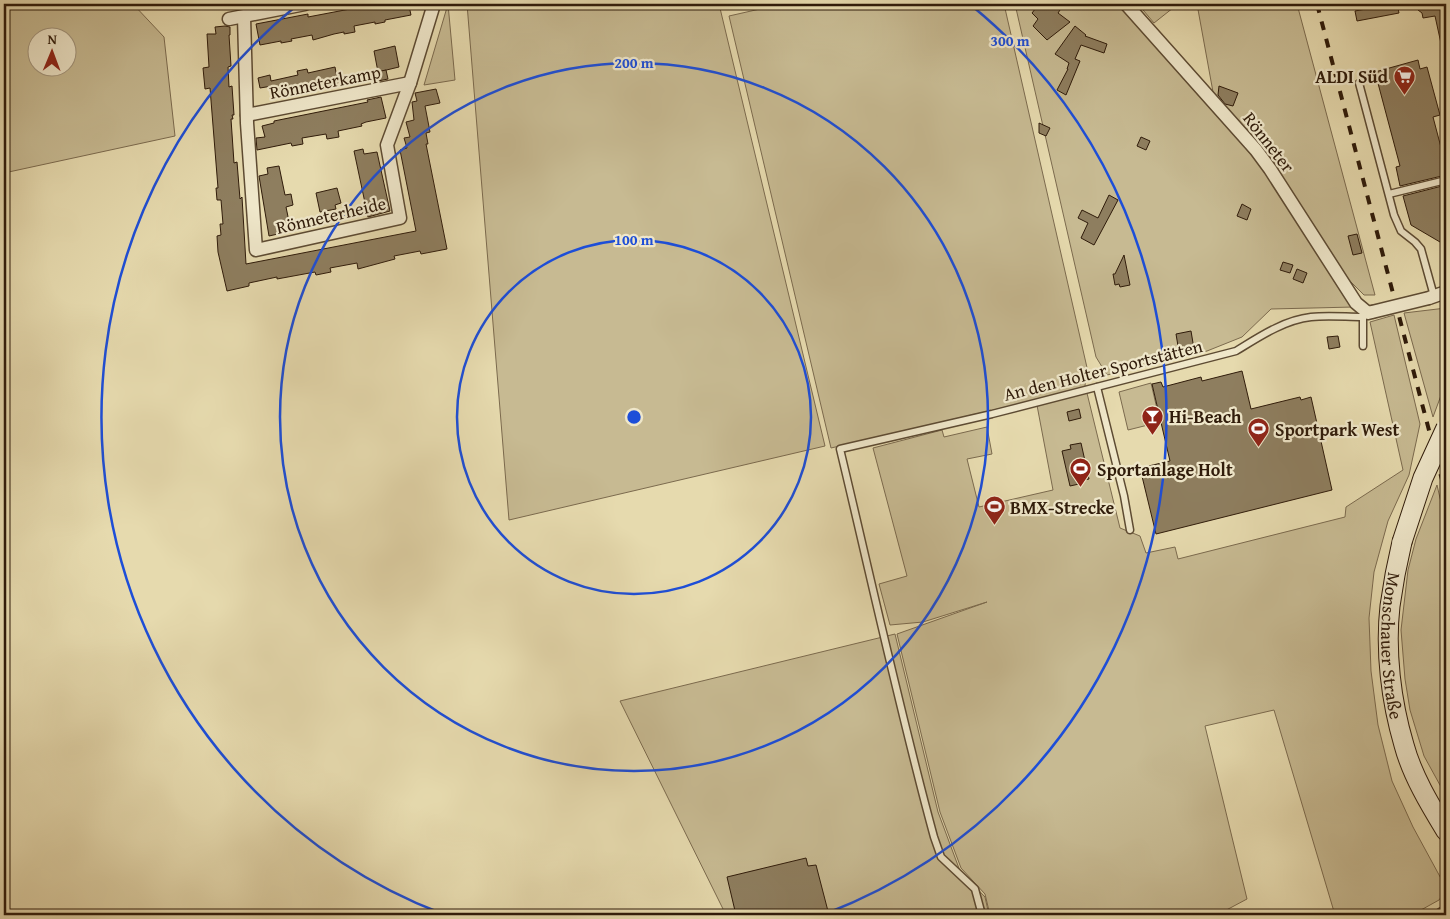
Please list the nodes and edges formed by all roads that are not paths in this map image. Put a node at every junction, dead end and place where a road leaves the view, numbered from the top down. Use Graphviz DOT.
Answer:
graph roads {
  1 [pos="305,4"];
  2 [pos="434,4"];
  3 [pos="1126,4"];
  4 [pos="244,17"];
  5 [pos="229,19"];
  6 [pos="410,83"];
  7 [pos="1359,83"];
  8 [pos="247,115"];
  9 [pos="1446,180"];
  10 [pos="1389,194"];
  11 [pos="256,250"];
  12 [pos="1439,296"];
  13 [pos="1368,314"];
  14 [pos="1363,346"];
  15 [pos="1097,387"];
  16 [pos="1446,428"];
  17 [pos="1130,530"];
  18 [pos="1446,830"];
  19 [pos="1446,912"];
  20 [pos="982,915"];
  21 [pos="1441,915"];
  1 -- 4 [label="street"];
  2 -- 6 [label="street, Rönneterheide"];
  3 -- 13 [label="street, Rönneter"];
  4 -- 5 [label="street"];
  4 -- 8 [label="street, Rönneterkamp"];
  6 -- 8 [label="street, Rönneterkamp"];
  6 -- 11 [label="street, Rönneterheide"];
  7 -- 10 [label="lane"];
  8 -- 11 [label="street, Rönneterkamp"];
  9 -- 10 [label="lane"];
  10 -- 12 [label="lane"];
  12 -- 13 [label="street, bridge"];
  13 -- 14 [label="lane"];
  13 -- 15 [label="lane, An den Holter Sportstätten"];
  15 -- 17 [label="lane"];
  15 -- 20 [label="lane, An den Holter Sportstätten"];
  16 -- 18 [label="main road, Monschauer Straße, bridge"];
  19 -- 21 [label="street"];
}
